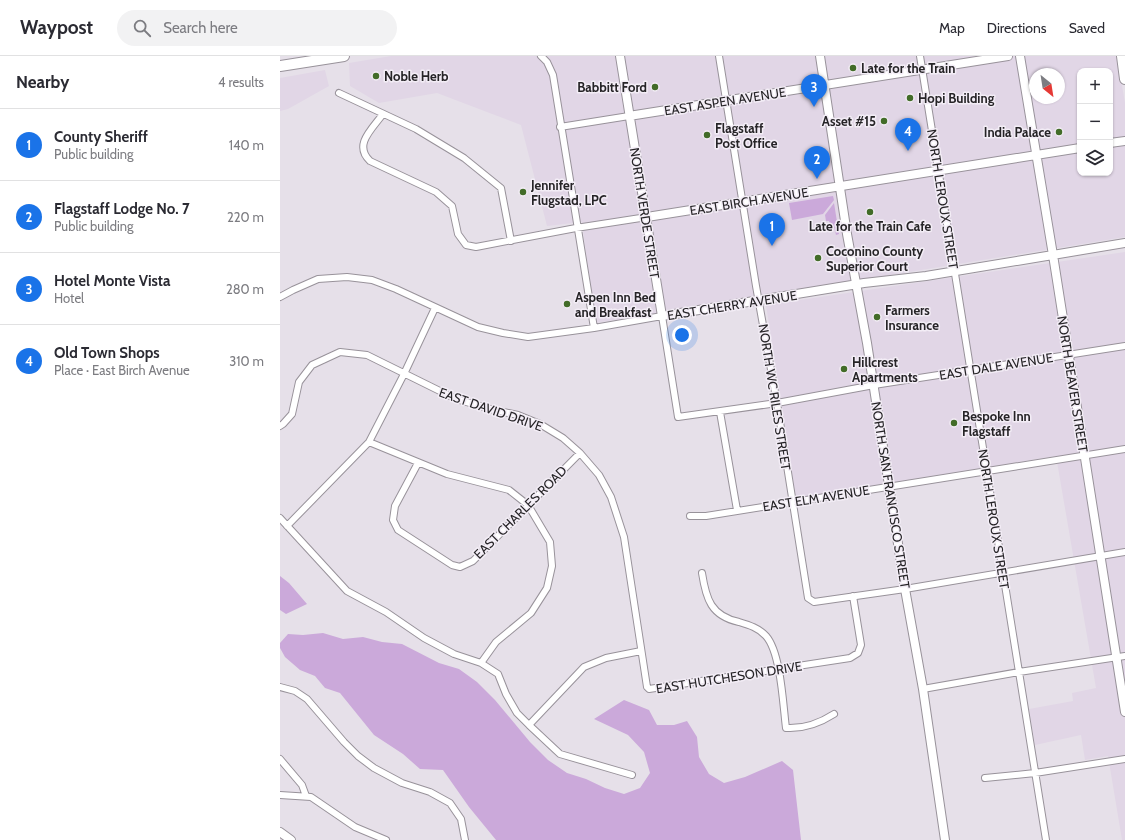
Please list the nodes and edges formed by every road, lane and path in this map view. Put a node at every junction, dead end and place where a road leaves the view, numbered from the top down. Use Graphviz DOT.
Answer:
graph roads {
  1 [pos="344,56"];
  2 [pos="541,56"];
  3 [pos="620,56"];
  4 [pos="719,56"];
  5 [pos="820,56"];
  6 [pos="920,56"];
  7 [pos="1008,56"];
  8 [pos="1020,56"];
  9 [pos="1122,56"];
  10 [pos="280,66"];
  11 [pos="922,70"];
  12 [pos="1125,79"];
  13 [pos="824,85"];
  14 [pos="339,92"];
  15 [pos="727,100"];
  16 [pos="383,114"];
  17 [pos="629,116"];
  18 [pos="560,127"];
  19 [pos="1125,141"];
  20 [pos="1113,143"];
  21 [pos="1077,148"];
  22 [pos="1036,155"];
  23 [pos="938,171"];
  24 [pos="840,186"];
  25 [pos="742,202"];
  26 [pos="646,217"];
  27 [pos="576,228"];
  28 [pos="511,241"];
  29 [pos="1125,244"];
  30 [pos="1053,255"];
  31 [pos="954,270"];
  32 [pos="856,285"];
  33 [pos="280,297"];
  34 [pos="758,300"];
  35 [pos="435,308"];
  36 [pos="662,316"];
  37 [pos="594,328"];
  38 [pos="1125,346"];
  39 [pos="1069,354"];
  40 [pos="971,369"];
  41 [pos="404,374"];
  42 [pos="874,385"];
  43 [pos="777,403"];
  44 [pos="720,412"];
  45 [pos="678,417"];
  46 [pos="280,426"];
  47 [pos="369,442"];
  48 [pos="1125,449"];
  49 [pos="580,453"];
  50 [pos="1084,456"];
  51 [pos="418,463"];
  52 [pos="986,471"];
  53 [pos="890,487"];
  54 [pos="792,501"];
  55 [pos="528,505"];
  56 [pos="737,510"];
  57 [pos="690,516"];
  58 [pos="280,518"];
  59 [pos="287,526"];
  60 [pos="1125,552"];
  61 [pos="1100,556"];
  62 [pos="1003,572"];
  63 [pos="702,573"];
  64 [pos="905,589"];
  65 [pos="853,596"];
  66 [pos="641,651"];
  67 [pos="1121,657"];
  68 [pos="481,663"];
  69 [pos="778,669"];
  70 [pos="1019,672"];
  71 [pos="280,687"];
  72 [pos="922,689"];
  73 [pos="1125,712"];
  74 [pos="834,714"];
  75 [pos="528,726"];
  76 [pos="1125,758"];
  77 [pos="280,759"];
  78 [pos="1035,773"];
  79 [pos="632,775"];
  80 [pos="985,778"];
  81 [pos="280,795"];
  82 [pos="306,796"];
  83 [pos="280,832"];
  84 [pos="291,840"];
  85 [pos="386,840"];
  86 [pos="465,840"];
  87 [pos="945,840"];
  88 [pos="1046,840"];
  1 -- 10 [label="main road"];
  2 -- 18 [label="street"];
  3 -- 17 [label="street, NORTH VERDE STREET"];
  4 -- 15 [label="street, NORTH WC RILES STREET"];
  5 -- 13 [label="street, NORTH SAN FRANCISCO STREET"];
  6 -- 11 [label="street, NORTH LEROUX STREET"];
  7 -- 11 [label="street, EAST ASPEN AVENUE"];
  8 -- 22 [label="street, NORTH BEAVER STREET"];
  9 -- 12 [label="main road"];
  11 -- 13 [label="street, EAST ASPEN AVENUE"];
  11 -- 23 [label="street, NORTH LEROUX STREET"];
  13 -- 15 [label="street, EAST ASPEN AVENUE"];
  13 -- 24 [label="street, NORTH SAN FRANCISCO STREET"];
  14 -- 16 [label="street"];
  15 -- 17 [label="street, EAST ASPEN AVENUE"];
  15 -- 25 [label="street, NORTH WC RILES STREET"];
  16 -- 28 [label="street"];
  16 -- 28 [label="street, EAST BIRCH AVENUE"];
  17 -- 18 [label="street, EAST ASPEN AVENUE"];
  17 -- 26 [label="street, NORTH VERDE STREET"];
  18 -- 27 [label="street"];
  19 -- 20 [label="street"];
  21 -- 22 [label="street, EAST BIRCH AVENUE"];
  22 -- 23 [label="street, EAST BIRCH AVENUE"];
  22 -- 30 [label="street, NORTH BEAVER STREET"];
  23 -- 24 [label="street, EAST BIRCH AVENUE"];
  23 -- 31 [label="street, NORTH LEROUX STREET"];
  24 -- 25 [label="street, EAST BIRCH AVENUE"];
  24 -- 32 [label="street, NORTH SAN FRANCISCO STREET"];
  25 -- 26 [label="street, EAST BIRCH AVENUE"];
  25 -- 34 [label="street, NORTH WC RILES STREET"];
  26 -- 27 [label="street, EAST BIRCH AVENUE"];
  26 -- 36 [label="street, NORTH VERDE STREET"];
  27 -- 28 [label="street, EAST BIRCH AVENUE"];
  27 -- 37 [label="street"];
  29 -- 30 [label="street, EAST CHERRY AVENUE"];
  30 -- 31 [label="street, EAST CHERRY AVENUE"];
  30 -- 39 [label="street, NORTH BEAVER STREET"];
  31 -- 32 [label="street, EAST CHERRY AVENUE"];
  31 -- 40 [label="street, NORTH LEROUX STREET"];
  32 -- 34 [label="street, EAST CHERRY AVENUE"];
  32 -- 42 [label="street, NORTH SAN FRANCISCO STREET"];
  33 -- 35 [label="street, EAST CHERRY AVENUE"];
  34 -- 36 [label="street, EAST CHERRY AVENUE"];
  34 -- 43 [label="street, NORTH WC RILES STREET"];
  35 -- 37 [label="street, EAST CHERRY AVENUE"];
  35 -- 41 [label="street"];
  36 -- 37 [label="street, EAST CHERRY AVENUE"];
  36 -- 45 [label="street, NORTH VERDE STREET"];
  38 -- 39 [label="street, EAST DALE AVENUE"];
  39 -- 40 [label="street, EAST DALE AVENUE"];
  39 -- 50 [label="street, NORTH BEAVER STREET"];
  40 -- 42 [label="street, EAST DALE AVENUE"];
  40 -- 52 [label="street, NORTH LEROUX STREET"];
  41 -- 46 [label="street, EAST DAVID DRIVE"];
  41 -- 47 [label="street"];
  41 -- 49 [label="street, EAST DAVID DRIVE"];
  42 -- 43 [label="street, EAST DALE AVENUE"];
  42 -- 53 [label="street, NORTH SAN FRANCISCO STREET"];
  43 -- 44 [label="street, EAST DALE AVENUE"];
  43 -- 54 [label="street, NORTH WC RILES STREET"];
  44 -- 45 [label="street, EAST DALE AVENUE"];
  44 -- 56 [label="street"];
  47 -- 51 [label="street"];
  47 -- 59 [label="street"];
  48 -- 50 [label="street, EAST ELM AVENUE"];
  49 -- 55 [label="street, EAST CHARLES ROAD"];
  49 -- 66 [label="street, EAST DAVID DRIVE"];
  50 -- 52 [label="street, EAST ELM AVENUE"];
  50 -- 61 [label="street, NORTH BEAVER STREET"];
  51 -- 55 [label="street"];
  51 -- 55 [label="street, EAST CHARLES ROAD"];
  52 -- 53 [label="street, EAST ELM AVENUE"];
  52 -- 62 [label="street, NORTH LEROUX STREET"];
  53 -- 54 [label="street, EAST ELM AVENUE"];
  53 -- 64 [label="street, NORTH SAN FRANCISCO STREET"];
  54 -- 56 [label="street, EAST ELM AVENUE"];
  54 -- 65 [label="street, NORTH WC RILES STREET"];
  55 -- 68 [label="street"];
  56 -- 57 [label="street, EAST ELM AVENUE"];
  58 -- 59 [label="street"];
  59 -- 68 [label="street"];
  60 -- 61 [label="street"];
  61 -- 62 [label="street"];
  61 -- 67 [label="street, NORTH BEAVER STREET"];
  62 -- 64 [label="street"];
  62 -- 70 [label="street, NORTH LEROUX STREET"];
  63 -- 69 [label="street"];
  64 -- 65 [label="street"];
  64 -- 72 [label="street, NORTH SAN FRANCISCO STREET"];
  65 -- 69 [label="street, EAST HUTCHESON DRIVE"];
  66 -- 69 [label="street, EAST HUTCHESON DRIVE"];
  66 -- 75 [label="street"];
  67 -- 70 [label="street"];
  67 -- 73 [label="street, NORTH BEAVER STREET"];
  68 -- 75 [label="street"];
  69 -- 74 [label="street"];
  70 -- 72 [label="street"];
  70 -- 78 [label="street, NORTH LEROUX STREET"];
  71 -- 86 [label="street"];
  72 -- 87 [label="street, NORTH SAN FRANCISCO STREET"];
  75 -- 79 [label="street"];
  76 -- 78 [label="street"];
  77 -- 82 [label="street"];
  78 -- 80 [label="street"];
  78 -- 88 [label="street, NORTH LEROUX STREET"];
  81 -- 82 [label="street"];
  82 -- 85 [label="street"];
  83 -- 84 [label="street"];
}
